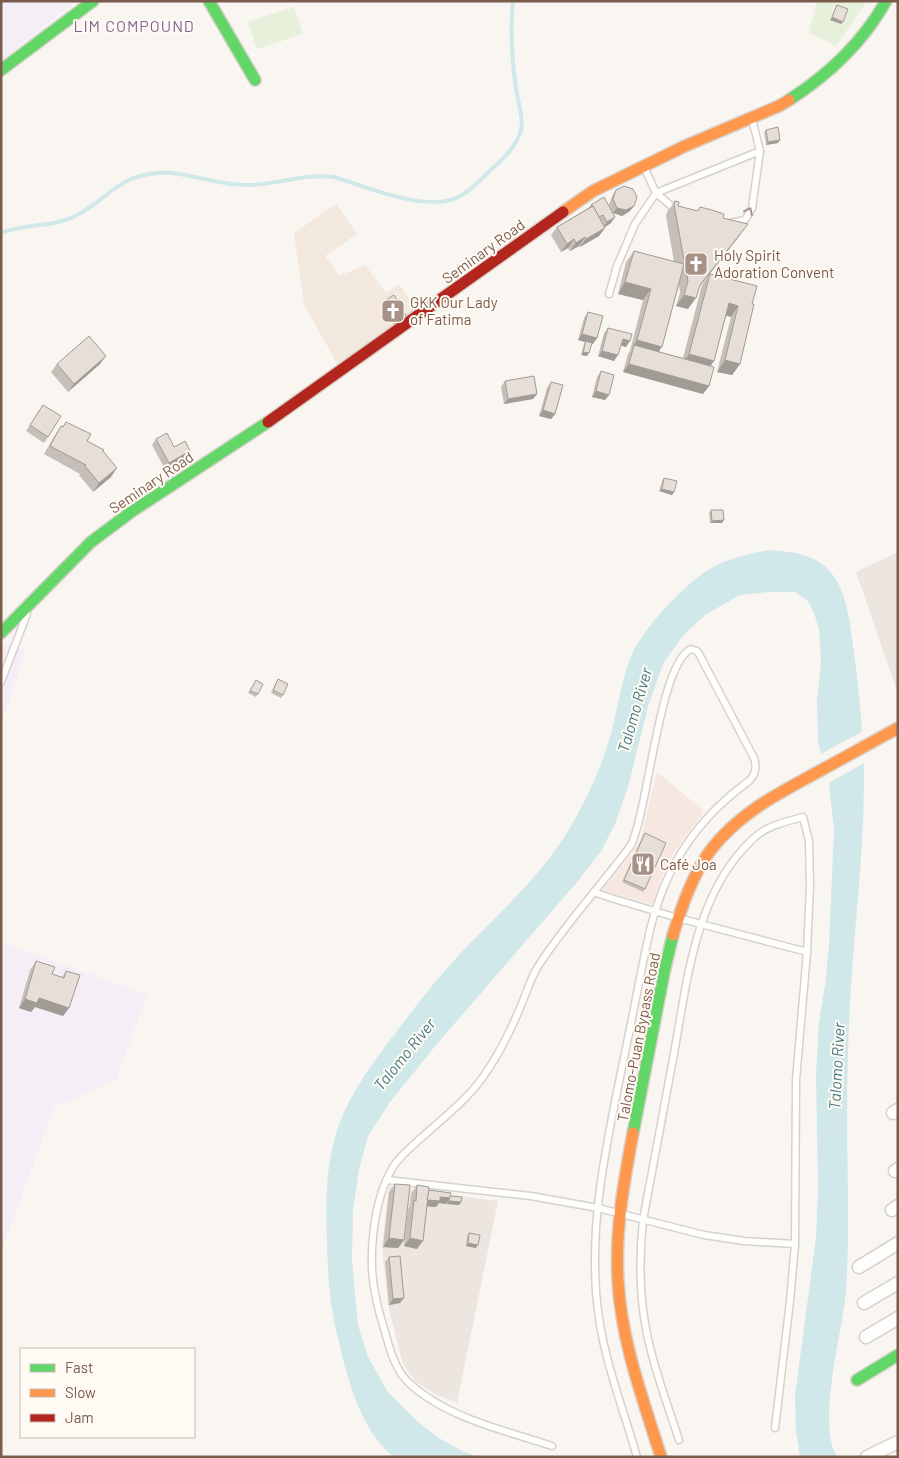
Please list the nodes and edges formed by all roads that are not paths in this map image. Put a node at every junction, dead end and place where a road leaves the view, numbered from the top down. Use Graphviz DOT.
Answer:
graph roads {
  1 [pos="93,1"];
  2 [pos="209,1"];
  3 [pos="886,1"];
  4 [pos="1,70"];
  5 [pos="255,80"];
  6 [pos="752,119"];
  7 [pos="760,151"];
  8 [pos="644,166"];
  9 [pos="656,193"];
  10 [pos="686,213"];
  11 [pos="721,221"];
  12 [pos="609,294"];
  13 [pos="32,601"];
  14 [pos="1,633"];
  15 [pos="1,682"];
  16 [pos="898,728"];
  17 [pos="594,892"];
  18 [pos="654,911"];
  19 [pos="678,918"];
  20 [pos="702,925"];
  21 [pos="808,952"];
  22 [pos="387,1180"];
  23 [pos="598,1208"];
  24 [pos="620,1214"];
  25 [pos="643,1220"];
  26 [pos="898,1243"];
  27 [pos="796,1244"];
  28 [pos="859,1267"];
  29 [pos="898,1283"];
  30 [pos="864,1303"];
  31 [pos="898,1318"];
  32 [pos="866,1337"];
  33 [pos="898,1355"];
  34 [pos="857,1380"];
  35 [pos="775,1428"];
  36 [pos="679,1440"];
  37 [pos="898,1442"];
  38 [pos="552,1446"];
  39 [pos="637,1457"];
  40 [pos="661,1457"];
  41 [pos="867,1457"];
  1 -- 4 [label="main road"];
  2 -- 5 [label="main road"];
  3 -- 6 [label="main road, Seminary Road"];
  6 -- 7 [label="lane"];
  6 -- 8 [label="main road, Seminary Road"];
  7 -- 9 [label="lane"];
  11 -- 7 [label="lane, one-way"];
  8 -- 9 [label="lane"];
  8 -- 13 [label="main road, Seminary Road"];
  9 -- 10 [label="lane"];
  9 -- 12 [label="lane"];
  13 -- 14 [label="main road, Seminary Road"];
  13 -- 15 [label="lane"];
  16 -- 19 [label="main road, Talomo-Puan Bypass Road"];
  17 -- 18 [label="lane"];
  17 -- 18 [label="lane"];
  17 -- 22 [label="lane"];
  18 -- 19 [label="lane"];
  18 -- 23 [label="lane"];
  19 -- 20 [label="lane"];
  19 -- 24 [label="main road, Talomo-Puan Bypass Road"];
  20 -- 21 [label="lane"];
  20 -- 21 [label="lane"];
  20 -- 25 [label="lane"];
  21 -- 27 [label="lane"];
  22 -- 23 [label="lane"];
  22 -- 38 [label="lane"];
  23 -- 24 [label="lane"];
  23 -- 39 [label="lane"];
  24 -- 25 [label="lane"];
  24 -- 40 [label="main road, Talomo-Puan Bypass Road"];
  25 -- 27 [label="lane"];
  25 -- 36 [label="lane"];
  26 -- 28 [label="street"];
  27 -- 35 [label="lane"];
  29 -- 30 [label="street"];
  31 -- 32 [label="street"];
  33 -- 34 [label="main road"];
  37 -- 41 [label="street"];
}
